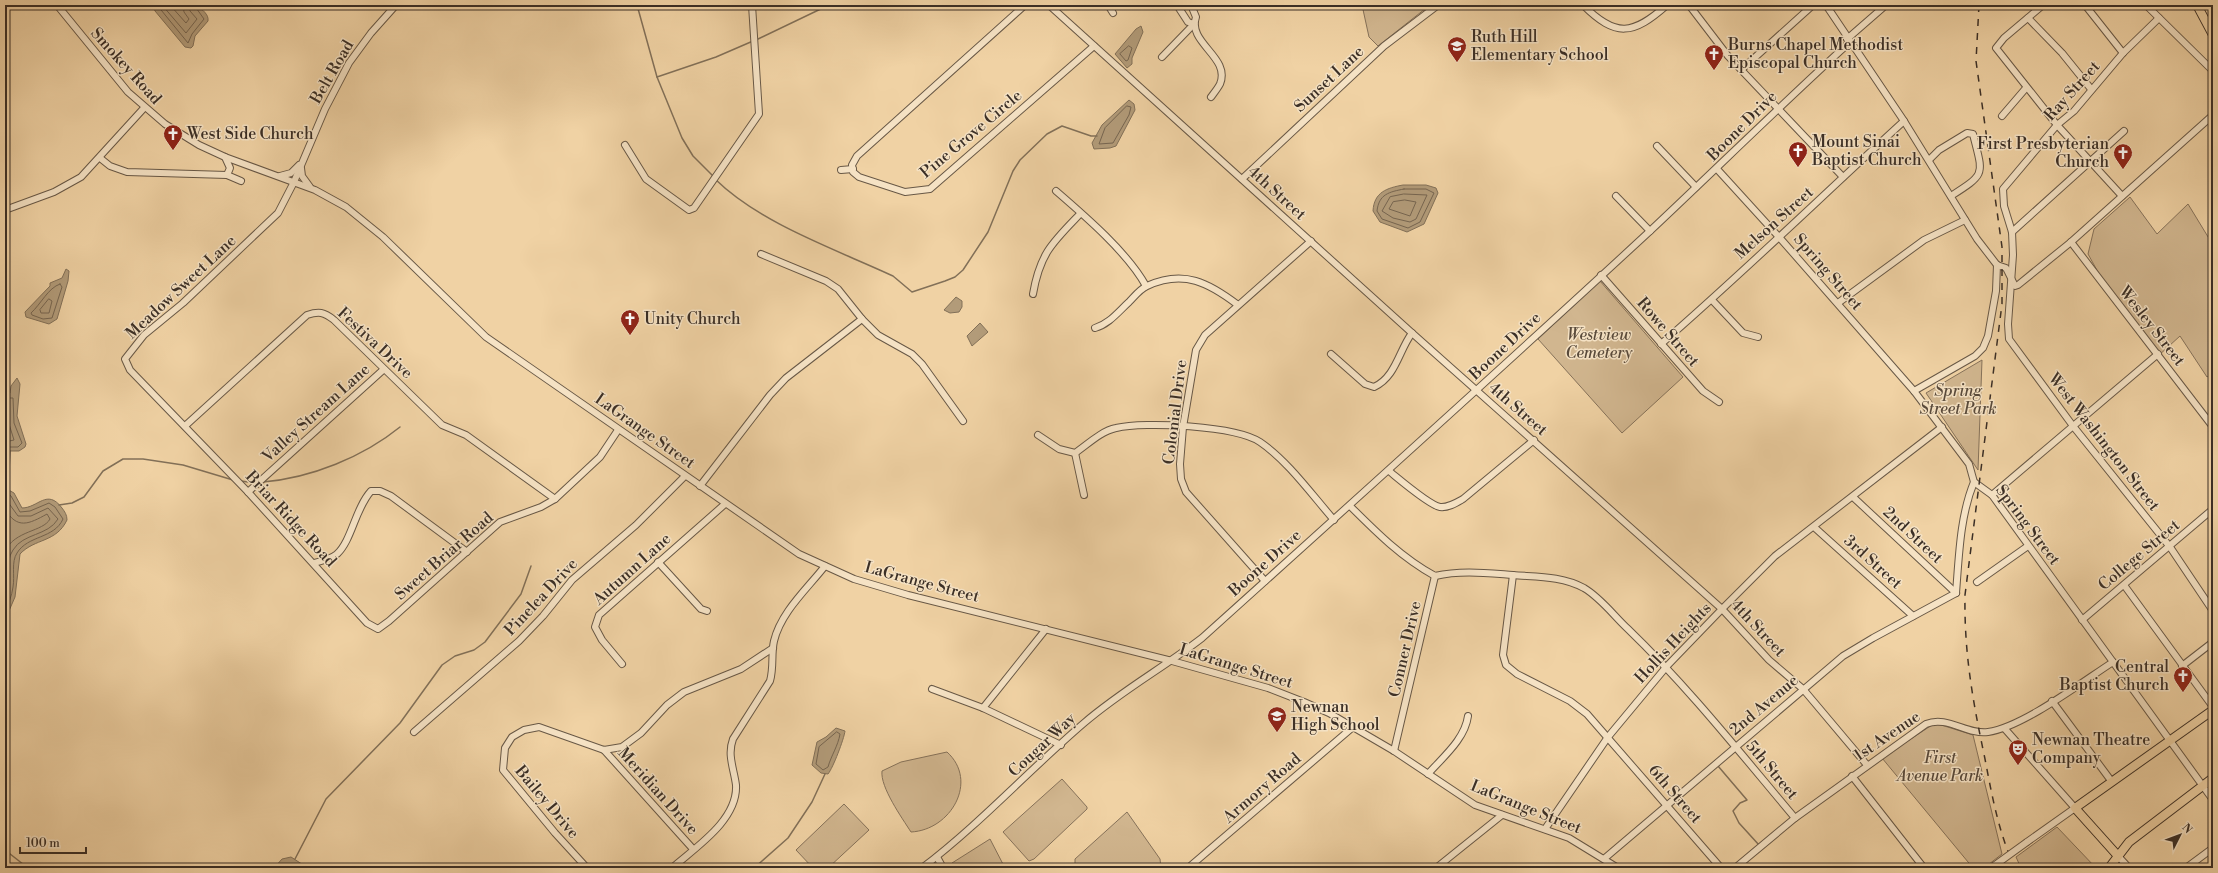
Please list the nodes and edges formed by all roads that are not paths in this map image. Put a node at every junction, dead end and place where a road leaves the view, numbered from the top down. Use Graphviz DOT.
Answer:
graph roads {
  1 [pos="57,5"];
  2 [pos="396,5"];
  3 [pos="752,5"];
  4 [pos="1025,5"];
  5 [pos="1050,5"];
  6 [pos="1108,5"];
  7 [pos="1177,5"];
  8 [pos="1191,5"];
  9 [pos="1438,5"];
  10 [pos="1583,5"];
  11 [pos="1667,5"];
  12 [pos="1689,5"];
  13 [pos="1813,5"];
  14 [pos="1826,5"];
  15 [pos="1886,5"];
  16 [pos="2043,5"];
  17 [pos="2085,5"];
  18 [pos="2146,5"];
  19 [pos="2197,5"];
  20 [pos="1113,13"];
  21 [pos="2028,18"];
  22 [pos="2159,18"];
  23 [pos="2210,20"];
  24 [pos="1194,24"];
  25 [pos="2213,35"];
  26 [pos="1849,41"];
  27 [pos="1094,46"];
  28 [pos="2123,53"];
  29 [pos="1162,56"];
  30 [pos="1742,69"];
  31 [pos="2213,71"];
  32 [pos="2026,88"];
  33 [pos="2091,88"];
  34 [pos="1211,97"];
  35 [pos="1778,107"];
  36 [pos="144,108"];
  37 [pos="2213,115"];
  38 [pos="2002,116"];
  39 [pos="1904,121"];
  40 [pos="2057,125"];
  41 [pos="2124,131"];
  42 [pos="625,145"];
  43 [pos="1657,146"];
  44 [pos="225,157"];
  45 [pos="100,158"];
  46 [pos="1929,160"];
  47 [pos="2091,161"];
  48 [pos="302,162"];
  49 [pos="853,169"];
  50 [pos="1717,169"];
  51 [pos="842,170"];
  52 [pos="227,175"];
  53 [pos="280,176"];
  54 [pos="1843,177"];
  55 [pos="1242,179"];
  56 [pos="241,181"];
  57 [pos="294,182"];
  58 [pos="1696,187"];
  59 [pos="313,189"];
  60 [pos="1056,191"];
  61 [pos="1616,196"];
  62 [pos="1951,196"];
  63 [pos="2122,196"];
  64 [pos="5,210"];
  65 [pos="1080,214"];
  66 [pos="1965,220"];
  67 [pos="1650,231"];
  68 [pos="2012,232"];
  69 [pos="1779,237"];
  70 [pos="1311,241"];
  71 [pos="2071,242"];
  72 [pos="761,254"];
  73 [pos="1997,265"];
  74 [pos="1602,275"];
  75 [pos="2011,278"];
  76 [pos="1146,286"];
  77 [pos="1033,294"];
  78 [pos="1712,300"];
  79 [pos="1838,303"];
  80 [pos="1238,306"];
  81 [pos="862,319"];
  82 [pos="1095,328"];
  83 [pos="1412,333"];
  84 [pos="1758,337"];
  85 [pos="1661,344"];
  86 [pos="1331,354"];
  87 [pos="2158,354"];
  88 [pos="383,370"];
  89 [pos="1477,390"];
  90 [pos="1914,391"];
  91 [pos="1719,402"];
  92 [pos="963,421"];
  93 [pos="185,426"];
  94 [pos="2073,426"];
  95 [pos="1183,427"];
  96 [pos="1942,427"];
  97 [pos="2213,427"];
  98 [pos="618,430"];
  99 [pos="1038,435"];
  100 [pos="1534,440"];
  101 [pos="1075,453"];
  102 [pos="1389,471"];
  103 [pos="685,476"];
  104 [pos="1974,482"];
  105 [pos="700,486"];
  106 [pos="248,492"];
  107 [pos="1084,495"];
  108 [pos="1853,496"];
  109 [pos="1992,496"];
  110 [pos="555,499"];
  111 [pos="725,504"];
  112 [pos="1350,506"];
  113 [pos="2211,510"];
  114 [pos="2213,518"];
  115 [pos="1334,520"];
  116 [pos="1814,527"];
  117 [pos="2028,546"];
  118 [pos="2170,546"];
  119 [pos="467,552"];
  120 [pos="658,562"];
  121 [pos="314,563"];
  122 [pos="825,566"];
  123 [pos="1513,575"];
  124 [pos="1435,576"];
  125 [pos="1265,581"];
  126 [pos="1977,582"];
  127 [pos="2124,585"];
  128 [pos="1956,593"];
  129 [pos="1722,609"];
  130 [pos="707,611"];
  131 [pos="2213,611"];
  132 [pos="1913,616"];
  133 [pos="2082,620"];
  134 [pos="378,629"];
  135 [pos="1046,629"];
  136 [pos="2213,642"];
  137 [pos="773,648"];
  138 [pos="1172,661"];
  139 [pos="2113,662"];
  140 [pos="622,664"];
  141 [pos="1667,666"];
  142 [pos="2182,666"];
  143 [pos="932,689"];
  144 [pos="1803,689"];
  145 [pos="2052,701"];
  146 [pos="983,708"];
  147 [pos="2213,709"];
  148 [pos="1468,716"];
  149 [pos="1353,727"];
  150 [pos="2005,728"];
  151 [pos="414,732"];
  152 [pos="1608,737"];
  153 [pos="2169,741"];
  154 [pos="1061,745"];
  155 [pos="1735,747"];
  156 [pos="604,750"];
  157 [pos="1394,751"];
  158 [pos="1867,765"];
  159 [pos="1428,774"];
  160 [pos="1852,776"];
  161 [pos="2213,778"];
  162 [pos="2112,782"];
  163 [pos="2203,785"];
  164 [pos="2213,800"];
  165 [pos="1667,804"];
  166 [pos="2075,808"];
  167 [pos="1502,816"];
  168 [pos="1795,818"];
  169 [pos="1545,829"];
  170 [pos="2213,848"];
  171 [pos="693,849"];
  172 [pos="2116,852"];
  173 [pos="937,857"];
  174 [pos="1605,858"];
  175 [pos="587,868"];
  176 [pos="672,868"];
  177 [pos="922,868"];
  178 [pos="943,868"];
  179 [pos="1188,868"];
  180 [pos="1436,868"];
  181 [pos="1618,868"];
  182 [pos="1721,868"];
  183 [pos="1736,868"];
  184 [pos="1924,868"];
  185 [pos="1991,868"];
  186 [pos="2109,868"];
  187 [pos="2129,868"];
  188 [pos="2186,868"];
  1 -- 36 [label="street, Smokey Road"];
  2 -- 48 [label="street, Belt Road"];
  3 -- 42 [label="street"];
  4 -- 49 [label="street"];
  5 -- 27 [label="street, 4th Street"];
  6 -- 20 [label="street"];
  7 -- 24 [label="street"];
  8 -- 24 [label="street"];
  9 -- 55 [label="street, Sunset Lane"];
  10 -- 11 [label="street"];
  12 -- 30 [label="street"];
  13 -- 30 [label="street"];
  14 -- 26 [label="street"];
  15 -- 26 [label="street, Boone Drive"];
  16 -- 21 [label="street"];
  17 -- 28 [label="street"];
  18 -- 22 [label="street"];
  19 -- 23 [label="main road"];
  21 -- 32 [label="street"];
  21 -- 33 [label="street"];
  22 -- 28 [label="street, Ray Street"];
  22 -- 31 [label="street"];
  23 -- 25 [label="main road"];
  24 -- 29 [label="street"];
  24 -- 34 [label="street"];
  26 -- 35 [label="street, Boone Drive"];
  26 -- 39 [label="street"];
  27 -- 49 [label="street, Pine Grove Circle"];
  27 -- 55 [label="street, 4th Street"];
  28 -- 33 [label="street, Ray Street"];
  30 -- 35 [label="street"];
  32 -- 38 [label="street"];
  32 -- 40 [label="street"];
  33 -- 40 [label="street, Ray Street"];
  35 -- 50 [label="street, Boone Drive"];
  35 -- 54 [label="street"];
  36 -- 44 [label="street, Smokey Road"];
  36 -- 45 [label="street"];
  37 -- 63 [label="street"];
  39 -- 46 [label="street"];
  39 -- 54 [label="street, Melson Street"];
  40 -- 47 [label="street"];
  40 -- 68 [label="street, Ray Street"];
  41 -- 47 [label="street"];
  43 -- 58 [label="street"];
  44 -- 52 [label="street"];
  44 -- 53 [label="street, Smokey Road"];
  45 -- 52 [label="street"];
  45 -- 64 [label="street"];
  46 -- 62 [label="street"];
  46 -- 62 [label="street"];
  47 -- 63 [label="street"];
  47 -- 68 [label="street"];
  48 -- 53 [label="street"];
  48 -- 57 [label="street, Belt Road"];
  48 -- 59 [label="street"];
  49 -- 51 [label="street"];
  50 -- 58 [label="street, Boone Drive"];
  50 -- 69 [label="street, Spring Street"];
  52 -- 56 [label="street"];
  53 -- 57 [label="street, Smokey Road"];
  54 -- 69 [label="street, Melson Street"];
  55 -- 70 [label="street, 4th Street"];
  57 -- 59 [label="street, LaGrange Street"];
  57 -- 93 [label="street, Meadow Sweet Lane"];
  58 -- 67 [label="street, Boone Drive"];
  59 -- 98 [label="street, LaGrange Street"];
  60 -- 65 [label="street"];
  61 -- 67 [label="street"];
  62 -- 66 [label="street"];
  63 -- 71 [label="street"];
  65 -- 76 [label="street"];
  65 -- 77 [label="street"];
  66 -- 73 [label="street"];
  66 -- 79 [label="street"];
  67 -- 74 [label="street, Boone Drive"];
  68 -- 75 [label="street, Ray Street"];
  69 -- 78 [label="street, Melson Street"];
  69 -- 79 [label="street, Spring Street"];
  70 -- 80 [label="street, Colonial Drive"];
  70 -- 83 [label="street, 4th Street"];
  71 -- 75 [label="street"];
  71 -- 87 [label="street, Wesley Street"];
  72 -- 81 [label="street"];
  73 -- 75 [label="street"];
  73 -- 90 [label="street"];
  74 -- 85 [label="street, Rowe Street"];
  74 -- 89 [label="street, Boone Drive"];
  75 -- 94 [label="street, West Washington Street"];
  76 -- 80 [label="street"];
  76 -- 82 [label="street"];
  78 -- 84 [label="street"];
  78 -- 85 [label="street, Melson Street"];
  79 -- 90 [label="street, Spring Street"];
  80 -- 95 [label="street, Colonial Drive"];
  81 -- 92 [label="street"];
  81 -- 105 [label="street"];
  83 -- 86 [label="street"];
  83 -- 89 [label="street, 4th Street"];
  85 -- 91 [label="street, Rowe Street"];
  87 -- 94 [label="street"];
  87 -- 97 [label="street, Wesley Street"];
  88 -- 93 [label="street, Festiva Drive"];
  88 -- 106 [label="street, Valley Stream Lane"];
  88 -- 110 [label="street, Festiva Drive"];
  89 -- 100 [label="street, 4th Street"];
  89 -- 102 [label="street, Boone Drive"];
  90 -- 96 [label="street, Spring Street"];
  93 -- 106 [label="street, Briar Ridge Road"];
  94 -- 109 [label="street"];
  94 -- 118 [label="street, West Washington Street"];
  95 -- 101 [label="street"];
  95 -- 115 [label="street"];
  95 -- 125 [label="street, Colonial Drive"];
  96 -- 104 [label="street, Spring Street"];
  96 -- 108 [label="street, Hollis Heights"];
  98 -- 103 [label="street, LaGrange Street"];
  98 -- 110 [label="street, Sweet Briar Road"];
  99 -- 101 [label="street"];
  100 -- 102 [label="street"];
  100 -- 129 [label="street, 4th Street"];
  101 -- 107 [label="street"];
  102 -- 112 [label="street, Boone Drive"];
  103 -- 105 [label="street, LaGrange Street"];
  103 -- 151 [label="street, Pinelea Drive"];
  104 -- 109 [label="street, Spring Street"];
  104 -- 128 [label="street"];
  105 -- 111 [label="street, LaGrange Street"];
  106 -- 121 [label="street, Briar Ridge Road"];
  108 -- 116 [label="street, Hollis Heights"];
  108 -- 128 [label="street, 2nd Street"];
  109 -- 117 [label="street, Spring Street"];
  110 -- 119 [label="street, Sweet Briar Road"];
  111 -- 120 [label="street, Autumn Lane"];
  111 -- 122 [label="street, LaGrange Street"];
  112 -- 115 [label="street, Boone Drive"];
  112 -- 124 [label="street"];
  113 -- 114 [label="street"];
  113 -- 118 [label="street, College Street"];
  115 -- 125 [label="street, Boone Drive"];
  116 -- 129 [label="street, Hollis Heights"];
  116 -- 132 [label="street, 3rd Street"];
  117 -- 126 [label="street"];
  117 -- 133 [label="street, Spring Street"];
  118 -- 127 [label="street, College Street"];
  118 -- 131 [label="street, West Washington Street"];
  119 -- 121 [label="street"];
  119 -- 134 [label="street, Sweet Briar Road"];
  120 -- 130 [label="street"];
  120 -- 140 [label="street, Autumn Lane"];
  121 -- 134 [label="street, Briar Ridge Road"];
  122 -- 135 [label="street, LaGrange Street"];
  122 -- 137 [label="street"];
  123 -- 124 [label="street, 5th Street"];
  123 -- 141 [label="street, 5th Street"];
  123 -- 152 [label="street, 6th Street"];
  124 -- 157 [label="street, Conner Drive"];
  125 -- 138 [label="street, Boone Drive"];
  127 -- 133 [label="street, College Street"];
  127 -- 142 [label="street"];
  128 -- 132 [label="street, 2nd Avenue"];
  129 -- 141 [label="street, Hollis Heights"];
  129 -- 144 [label="street, 4th Street"];
  132 -- 144 [label="street, 2nd Avenue"];
  133 -- 139 [label="street, Spring Street"];
  135 -- 138 [label="street, LaGrange Street"];
  135 -- 146 [label="street"];
  136 -- 142 [label="street"];
  137 -- 156 [label="street"];
  137 -- 171 [label="street"];
  138 -- 149 [label="street, LaGrange Street"];
  138 -- 154 [label="street, Cougar Way"];
  139 -- 145 [label="street, 1st Avenue"];
  139 -- 153 [label="street, Spring Street"];
  141 -- 152 [label="street, Hollis Heights"];
  141 -- 155 [label="street, 5th Street"];
  142 -- 147 [label="street"];
  143 -- 146 [label="street"];
  144 -- 155 [label="street, 2nd Avenue"];
  144 -- 158 [label="street, 4th Street"];
  145 -- 150 [label="street, 1st Avenue"];
  145 -- 162 [label="street"];
  146 -- 154 [label="street"];
  147 -- 153 [label="main road"];
  148 -- 159 [label="street"];
  149 -- 157 [label="street, LaGrange Street"];
  149 -- 179 [label="street, Armory Road"];
  150 -- 158 [label="street, 1st Avenue"];
  150 -- 166 [label="street"];
  152 -- 165 [label="street, 6th Street"];
  152 -- 169 [label="street, Hollis Heights"];
  153 -- 162 [label="main road"];
  153 -- 163 [label="street, Spring Street"];
  154 -- 173 [label="street, Cougar Way"];
  155 -- 165 [label="street, 2nd Avenue"];
  155 -- 168 [label="street, 5th Street"];
  156 -- 171 [label="street, Meridian Drive"];
  156 -- 175 [label="street, Bailey Drive"];
  157 -- 159 [label="street, LaGrange Street"];
  158 -- 160 [label="street, 1st Avenue"];
  159 -- 167 [label="street, LaGrange Street"];
  160 -- 168 [label="street, 1st Avenue"];
  160 -- 184 [label="street"];
  161 -- 163 [label="main road"];
  162 -- 166 [label="main road"];
  163 -- 164 [label="street, Spring Street"];
  163 -- 172 [label="main road"];
  165 -- 174 [label="street, 2nd Avenue"];
  165 -- 182 [label="street, 6th Street"];
  166 -- 172 [label="main road"];
  166 -- 185 [label="street, bridge"];
  167 -- 169 [label="street, LaGrange Street"];
  167 -- 180 [label="street"];
  168 -- 183 [label="street, 1st Avenue"];
  169 -- 174 [label="street, LaGrange Street"];
  170 -- 188 [label="street"];
  171 -- 176 [label="street"];
  172 -- 186 [label="main road"];
  172 -- 187 [label="street"];
  173 -- 177 [label="street, Cougar Way"];
  173 -- 178 [label="street"];
  174 -- 181 [label="street, LaGrange Street"];
}
